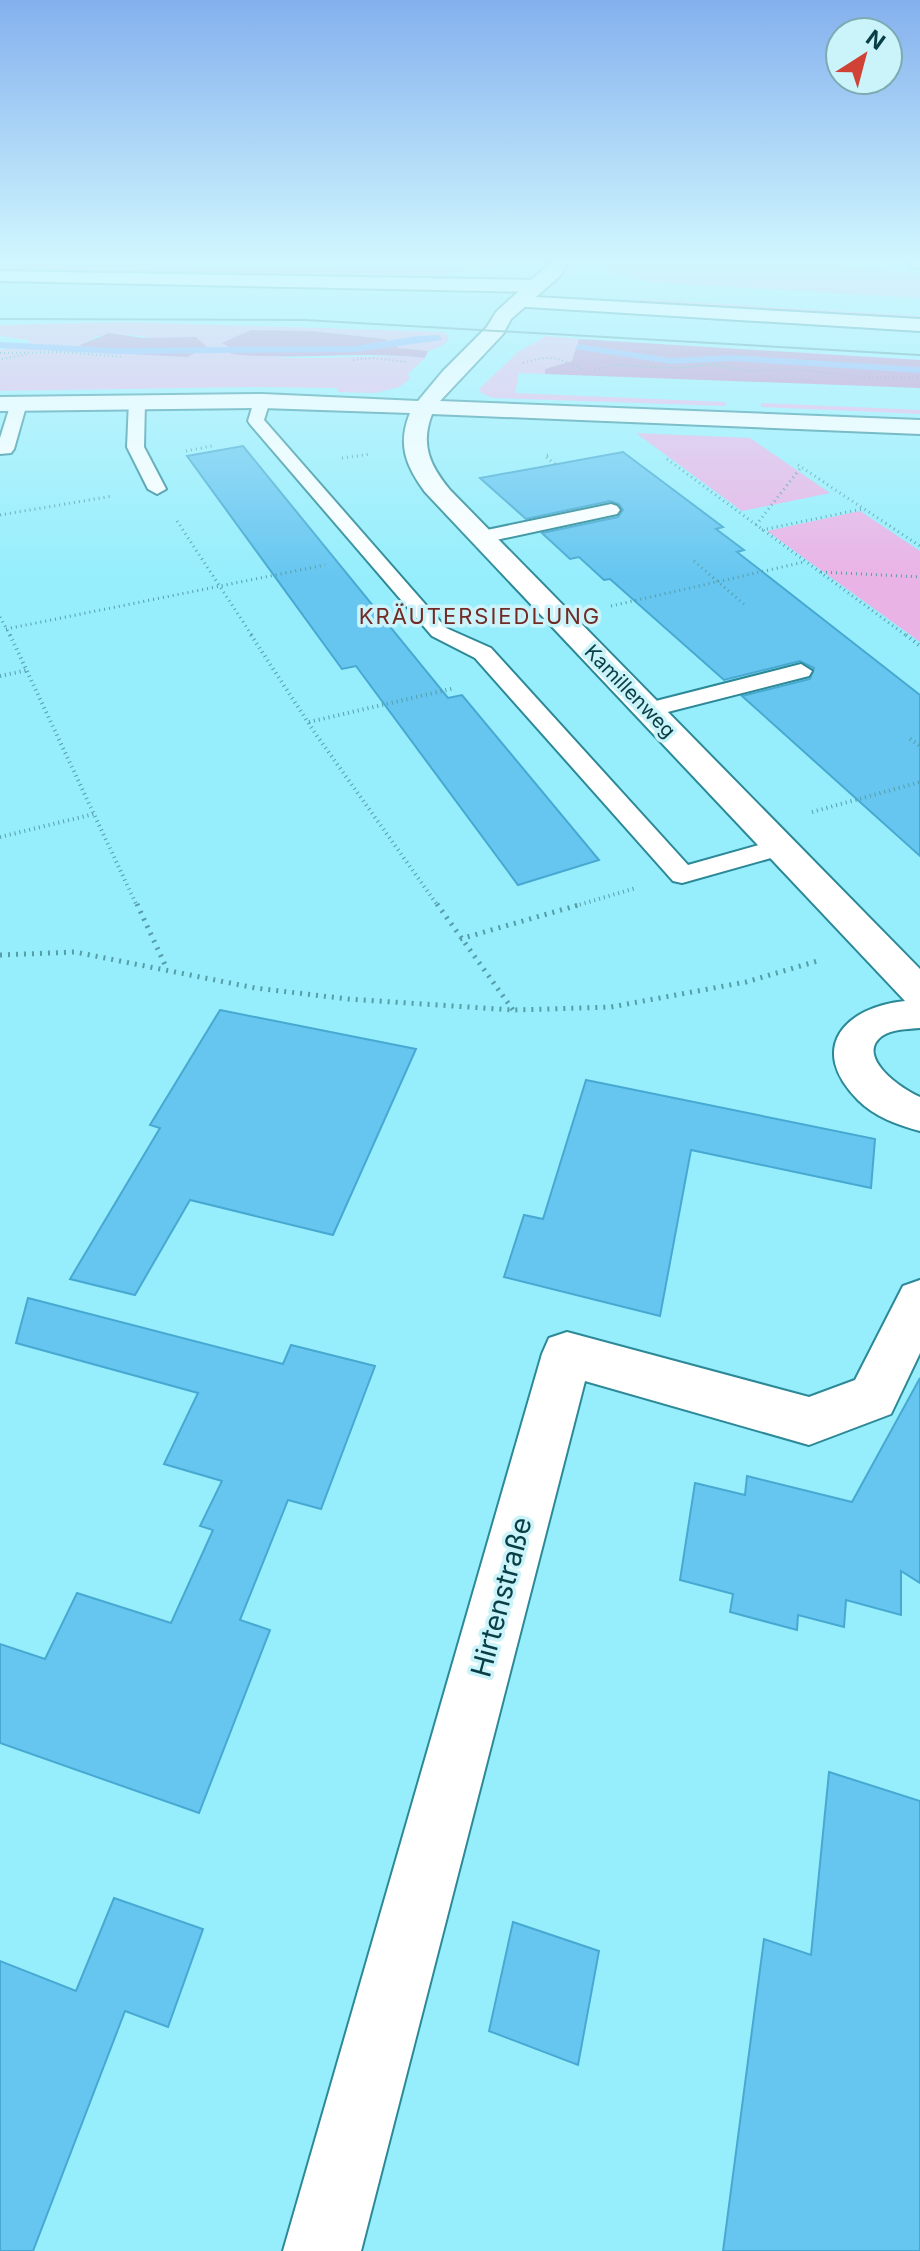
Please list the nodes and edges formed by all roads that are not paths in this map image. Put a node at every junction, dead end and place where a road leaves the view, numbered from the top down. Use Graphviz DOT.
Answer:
graph roads {
  1 [pos="459,368"];
  2 [pos="137,401"];
  3 [pos="262,401"];
  4 [pos="10,404"];
  5 [pos="425,405"];
  6 [pos="920,427"];
  7 [pos="0,449"];
  8 [pos="157,489"];
  9 [pos="611,510"];
  10 [pos="482,537"];
  11 [pos="801,671"];
  12 [pos="648,710"];
  13 [pos="780,847"];
  14 [pos="913,978"];
  15 [pos="920,1014"];
  16 [pos="920,1115"];
  17 [pos="920,1301"];
  18 [pos="322,2251"];
  1 -- 5 [label="main road, Kamillenweg"];
  2 -- 3 [label="main road"];
  2 -- 4 [label="main road"];
  2 -- 8 [label="lane"];
  3 -- 5 [label="main road"];
  3 -- 13 [label="lane"];
  4 -- 7 [label="lane"];
  5 -- 6 [label="main road"];
  5 -- 10 [label="main road, Kamillenweg"];
  9 -- 10 [label="lane"];
  10 -- 12 [label="main road, Kamillenweg"];
  11 -- 12 [label="lane"];
  12 -- 13 [label="main road, Kamillenweg"];
  13 -- 14 [label="main road, Kamillenweg"];
  15 -- 16 [label="main road"];
  17 -- 18 [label="main road, Hirtenstraße"];
}
